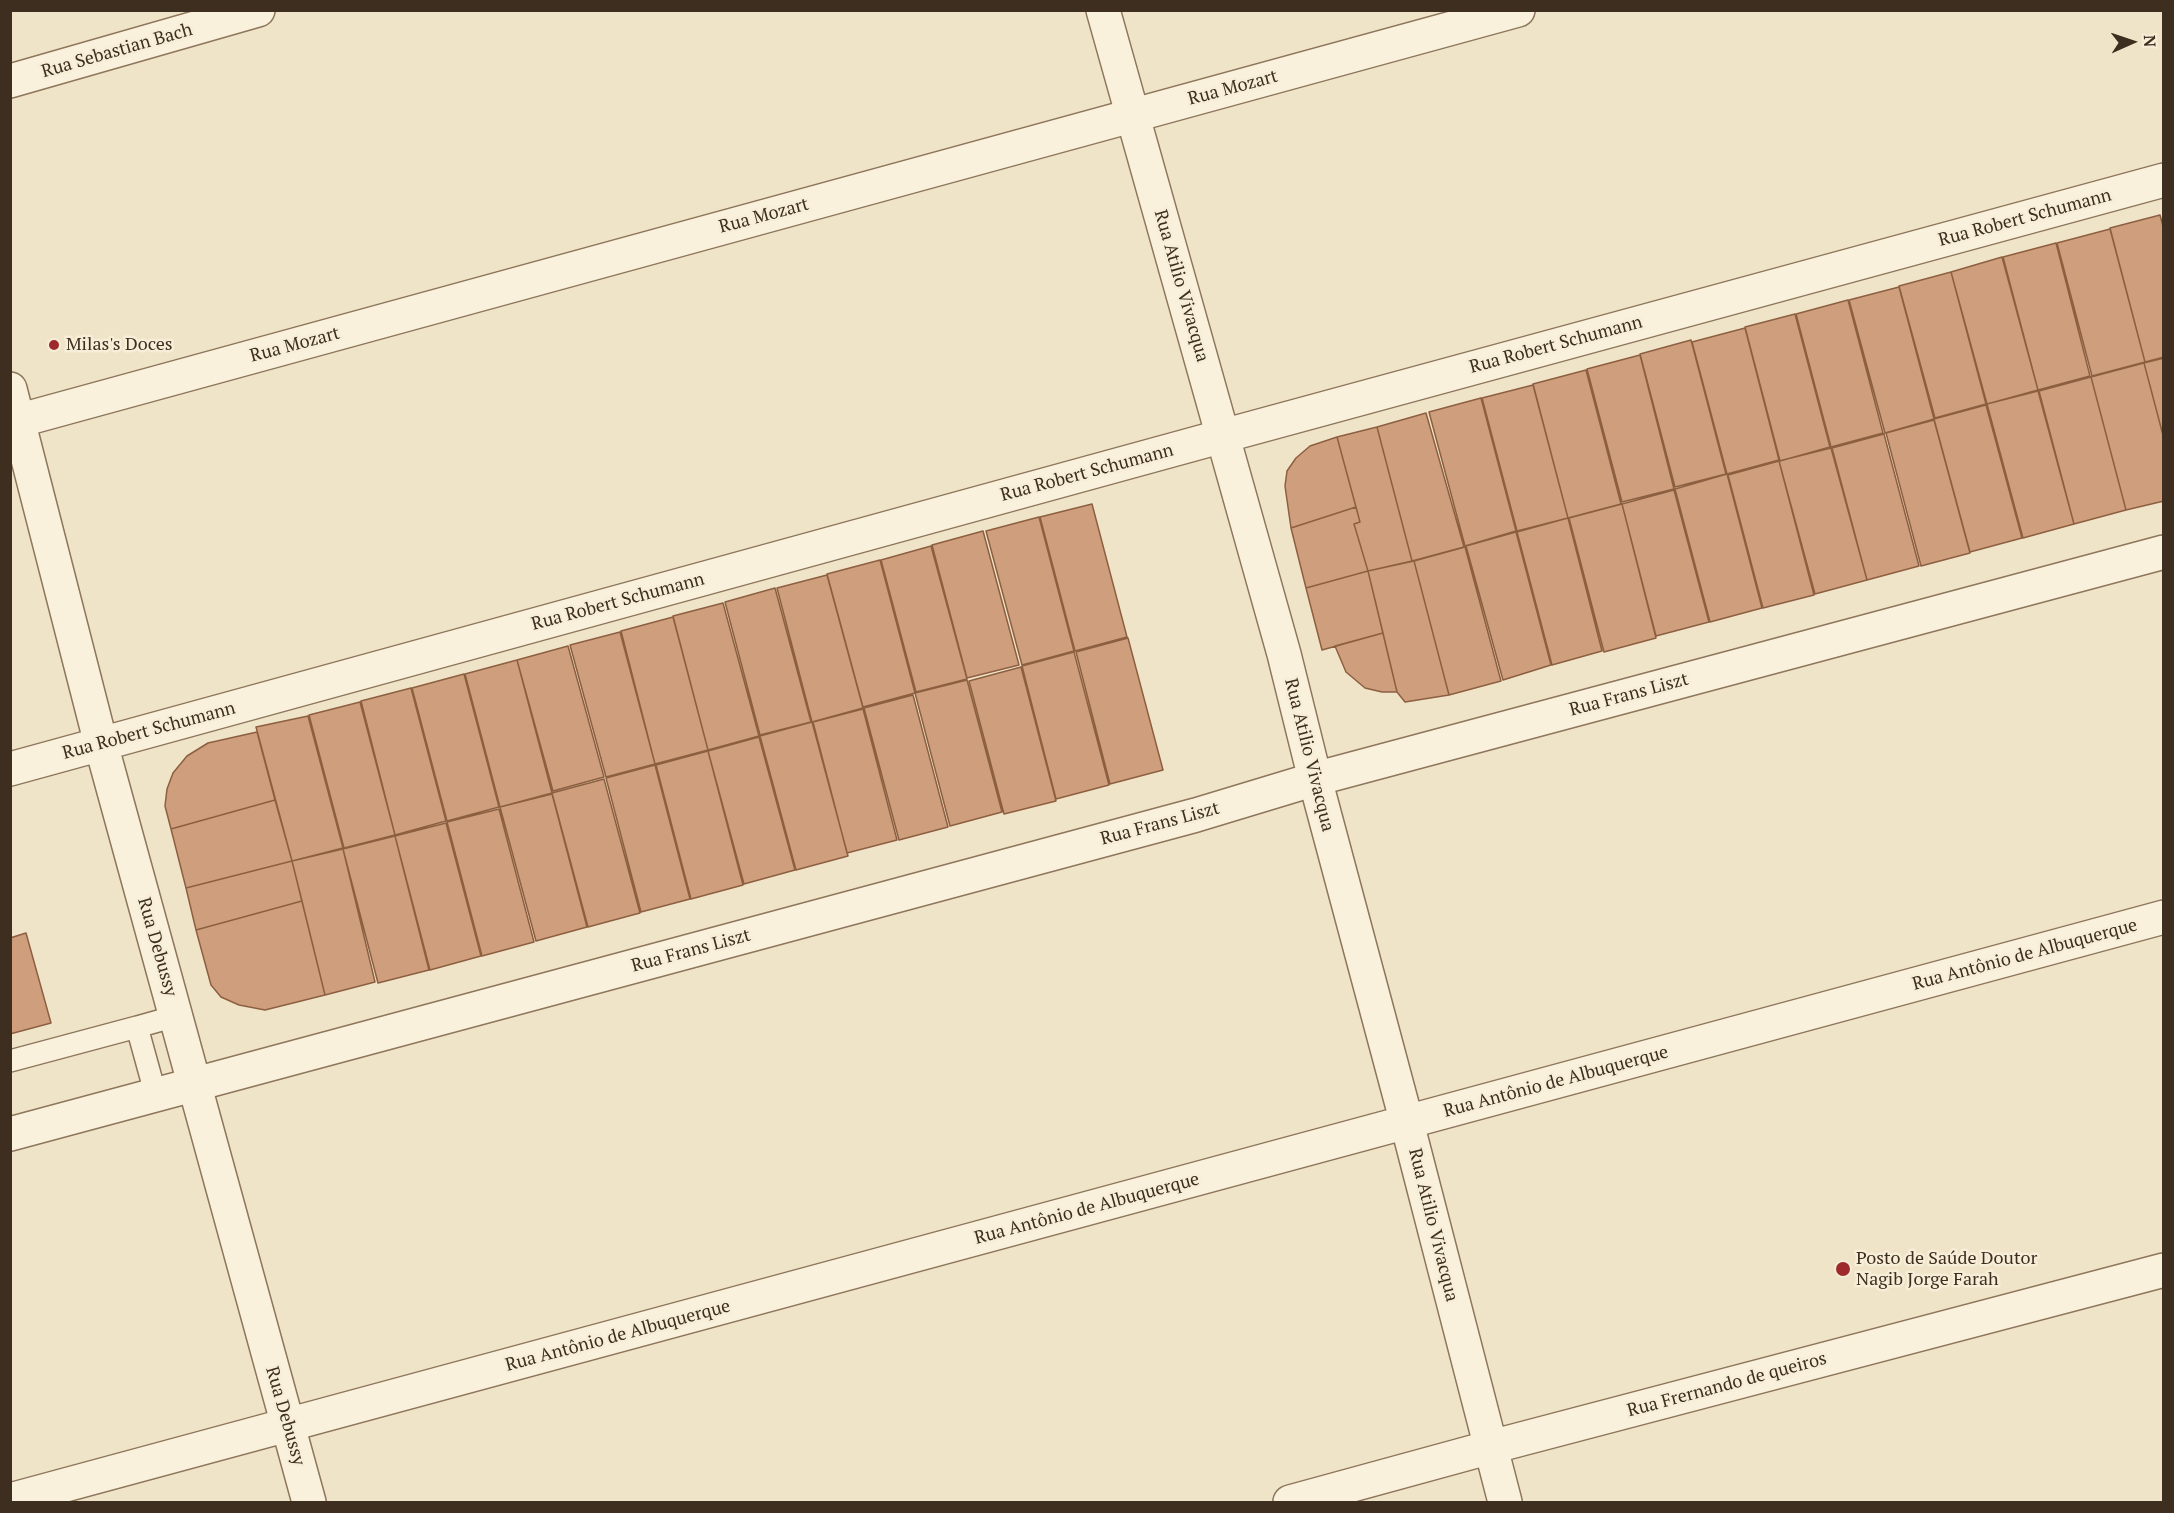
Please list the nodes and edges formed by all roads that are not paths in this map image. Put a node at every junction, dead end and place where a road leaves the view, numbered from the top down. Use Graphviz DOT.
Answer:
graph roads {
  1 [pos="258,10"];
  2 [pos="1102,10"];
  3 [pos="1518,10"];
  4 [pos="10,81"];
  5 [pos="1132,115"];
  6 [pos="2163,180"];
  7 [pos="10,390"];
  8 [pos="15,422"];
  9 [pos="1223,436"];
  10 [pos="2163,552"];
  11 [pos="101,744"];
  12 [pos="10,769"];
  13 [pos="1315,779"];
  14 [pos="2163,917"];
  15 [pos="176,1016"];
  16 [pos="137,1027"];
  17 [pos="10,1061"];
  18 [pos="195,1084"];
  19 [pos="156,1096"];
  20 [pos="1407,1123"];
  21 [pos="10,1134"];
  22 [pos="2163,1270"];
  23 [pos="286,1425"];
  24 [pos="1491,1447"];
  25 [pos="10,1500"];
  26 [pos="309,1503"];
  27 [pos="1290,1503"];
  28 [pos="1505,1503"];
  1 -- 4 [label="street, Rua Sebastian Bach"];
  2 -- 5 [label="street, Rua Atilio Vivacqua"];
  3 -- 5 [label="street, Rua Mozart"];
  5 -- 8 [label="street, Rua Mozart"];
  5 -- 9 [label="street, Rua Atilio Vivacqua"];
  6 -- 9 [label="street, Rua Robert Schumann"];
  7 -- 8 [label="street, Rua Debussy"];
  8 -- 11 [label="street, Rua Debussy"];
  9 -- 11 [label="street, Rua Robert Schumann"];
  9 -- 13 [label="street, Rua Atilio Vivacqua"];
  10 -- 13 [label="street, Rua Frans Liszt"];
  11 -- 12 [label="street, Rua Robert Schumann"];
  11 -- 15 [label="street, Rua Debussy"];
  13 -- 18 [label="street, Rua Frans Liszt"];
  13 -- 20 [label="street, Rua Atilio Vivacqua"];
  14 -- 20 [label="street, Rua Antônio de Albuquerque"];
  15 -- 16 [label="lane"];
  15 -- 18 [label="street, Rua Debussy"];
  16 -- 17 [label="lane"];
  16 -- 19 [label="lane"];
  18 -- 19 [label="street, Rua Frans Liszt"];
  18 -- 23 [label="street, Rua Debussy"];
  19 -- 21 [label="street, Rua Frans Liszt"];
  20 -- 23 [label="street, Rua Antônio de Albuquerque"];
  20 -- 24 [label="street, Rua Atilio Vivacqua"];
  22 -- 24 [label="street, Rua Frernando de queiros"];
  23 -- 25 [label="street, Rua Antônio de Albuquerque"];
  23 -- 26 [label="street, Rua Debussy"];
  24 -- 27 [label="street, Rua Frernando de queiros"];
  24 -- 28 [label="street, Rua Atilio Vivacqua"];
}
